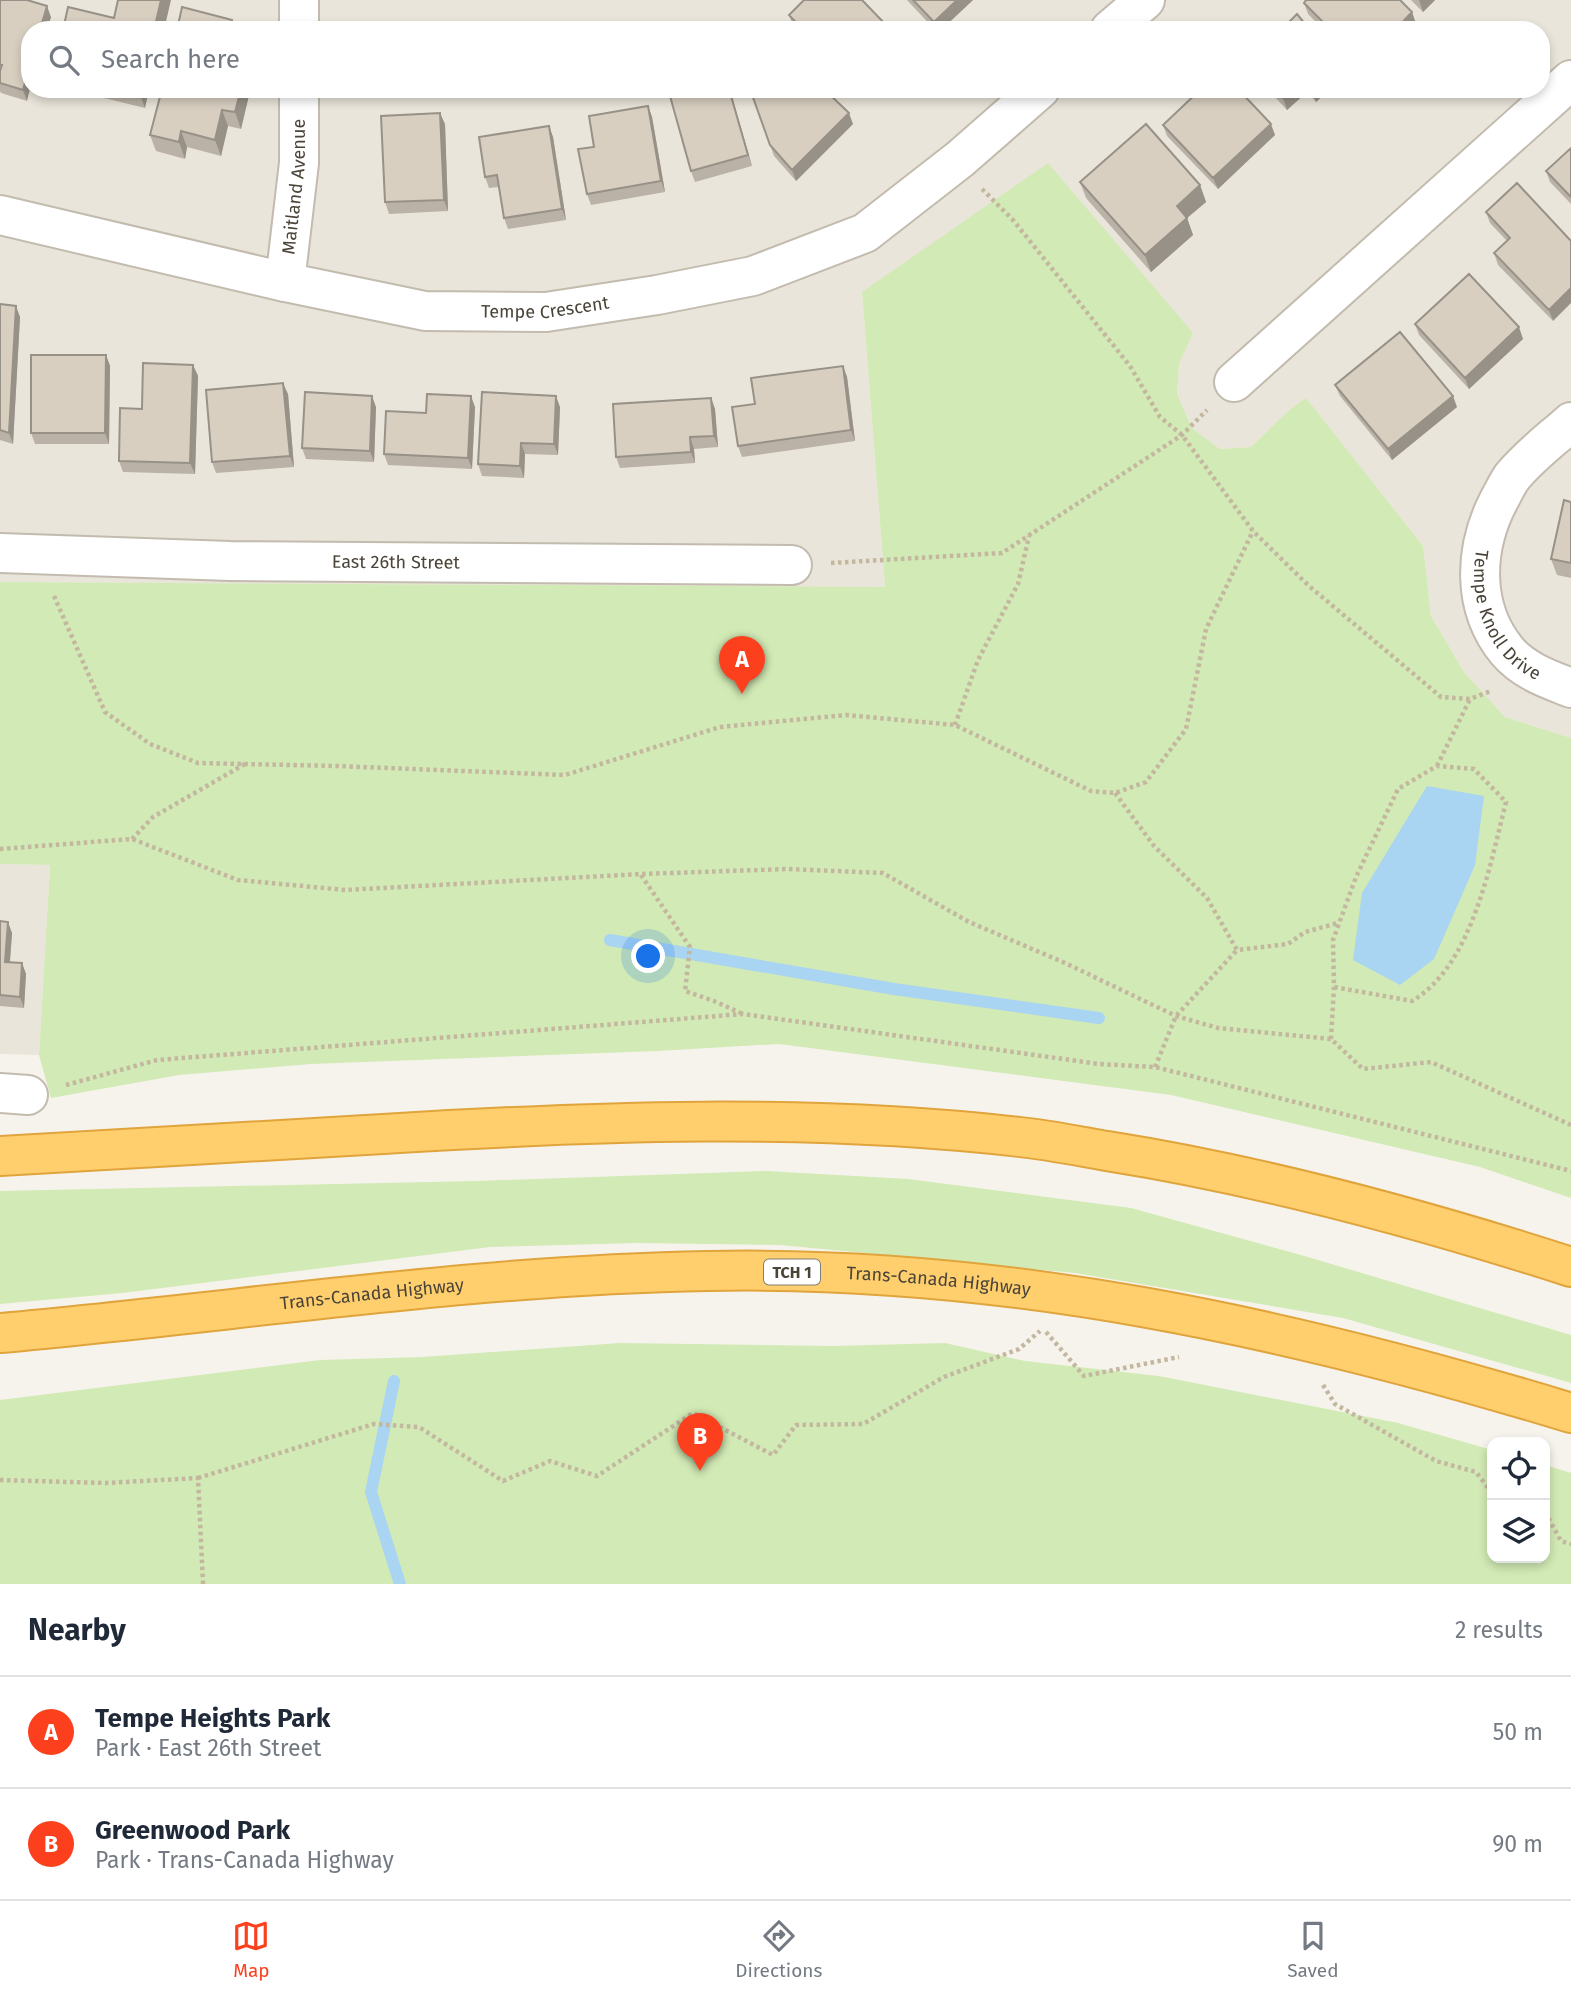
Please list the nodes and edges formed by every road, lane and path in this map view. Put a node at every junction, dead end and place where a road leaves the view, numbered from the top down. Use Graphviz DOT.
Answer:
graph roads {
  1 [pos="299,0"];
  2 [pos="1144,0"];
  3 [pos="299,21"];
  4 [pos="1120,21"];
  5 [pos="1571,80"];
  6 [pos="299,98"];
  7 [pos="1030,98"];
  8 [pos="979,186"];
  9 [pos="0,215"];
  10 [pos="285,282"];
  11 [pos="1234,382"];
  12 [pos="1571,422"];
  13 [pos="1182,435"];
  14 [pos="1252,531"];
  15 [pos="1029,536"];
  16 [pos="0,553"];
  17 [pos="72,556"];
  18 [pos="792,565"];
  19 [pos="1534,674"];
  20 [pos="1571,688"];
  21 [pos="1470,699"];
  22 [pos="955,725"];
  23 [pos="246,764"];
  24 [pos="1437,766"];
  25 [pos="1115,793"];
  26 [pos="132,839"];
  27 [pos="0,849"];
  28 [pos="640,874"];
  29 [pos="1339,922"];
  30 [pos="1237,950"];
  31 [pos="1334,987"];
  32 [pos="743,1014"];
  33 [pos="1176,1016"];
  34 [pos="1331,1039"];
  35 [pos="1155,1067"];
  36 [pos="14,1094"];
  37 [pos="1571,1125"];
  38 [pos="0,1156"];
  39 [pos="1571,1171"];
  40 [pos="1571,1267"];
  41 [pos="0,1333"];
  42 [pos="1183,1356"];
  43 [pos="1312,1380"];
  44 [pos="1571,1413"];
  45 [pos="198,1478"];
  46 [pos="0,1480"];
  47 [pos="1487,1486"];
  48 [pos="1550,1521"];
  49 [pos="1571,1544"];
  50 [pos="203,1584"];
  1 -- 3 [label="street"];
  2 -- 4 [label="street"];
  5 -- 11 [label="street"];
  6 -- 10 [label="street, Maitland Avenue"];
  7 -- 10 [label="street, Tempe Crescent"];
  8 -- 13 [label="path"];
  9 -- 10 [label="street, Tempe Crescent"];
  11 -- 13 [label="path"];
  12 -- 19 [label="street, Tempe Knoll Drive"];
  13 -- 14 [label="path"];
  13 -- 15 [label="path"];
  14 -- 21 [label="path"];
  14 -- 25 [label="path"];
  15 -- 18 [label="path"];
  15 -- 22 [label="path"];
  16 -- 17 [label="street, East 26th Street"];
  17 -- 18 [label="street, East 26th Street"];
  17 -- 23 [label="path"];
  19 -- 20 [label="street, Tempe Knoll Drive"];
  19 -- 21 [label="path"];
  21 -- 24 [label="path"];
  22 -- 23 [label="path"];
  22 -- 25 [label="path"];
  23 -- 26 [label="path"];
  24 -- 29 [label="path"];
  24 -- 31 [label="path"];
  25 -- 30 [label="path"];
  26 -- 27 [label="path"];
  26 -- 28 [label="path"];
  28 -- 32 [label="path"];
  28 -- 33 [label="path"];
  29 -- 30 [label="path"];
  29 -- 31 [label="path"];
  30 -- 33 [label="path"];
  31 -- 34 [label="path"];
  32 -- 35 [label="path"];
  32 -- 36 [label="path"];
  33 -- 34 [label="path"];
  33 -- 35 [label="path"];
  34 -- 37 [label="path"];
  35 -- 39 [label="path"];
  38 -- 40 [label="highway"];
  41 -- 44 [label="highway, Trans-Canada Highway / TCH 1"];
  42 -- 45 [label="path"];
  43 -- 47 [label="path"];
  45 -- 46 [label="path"];
  45 -- 50 [label="path"];
  48 -- 49 [label="path"];
}
